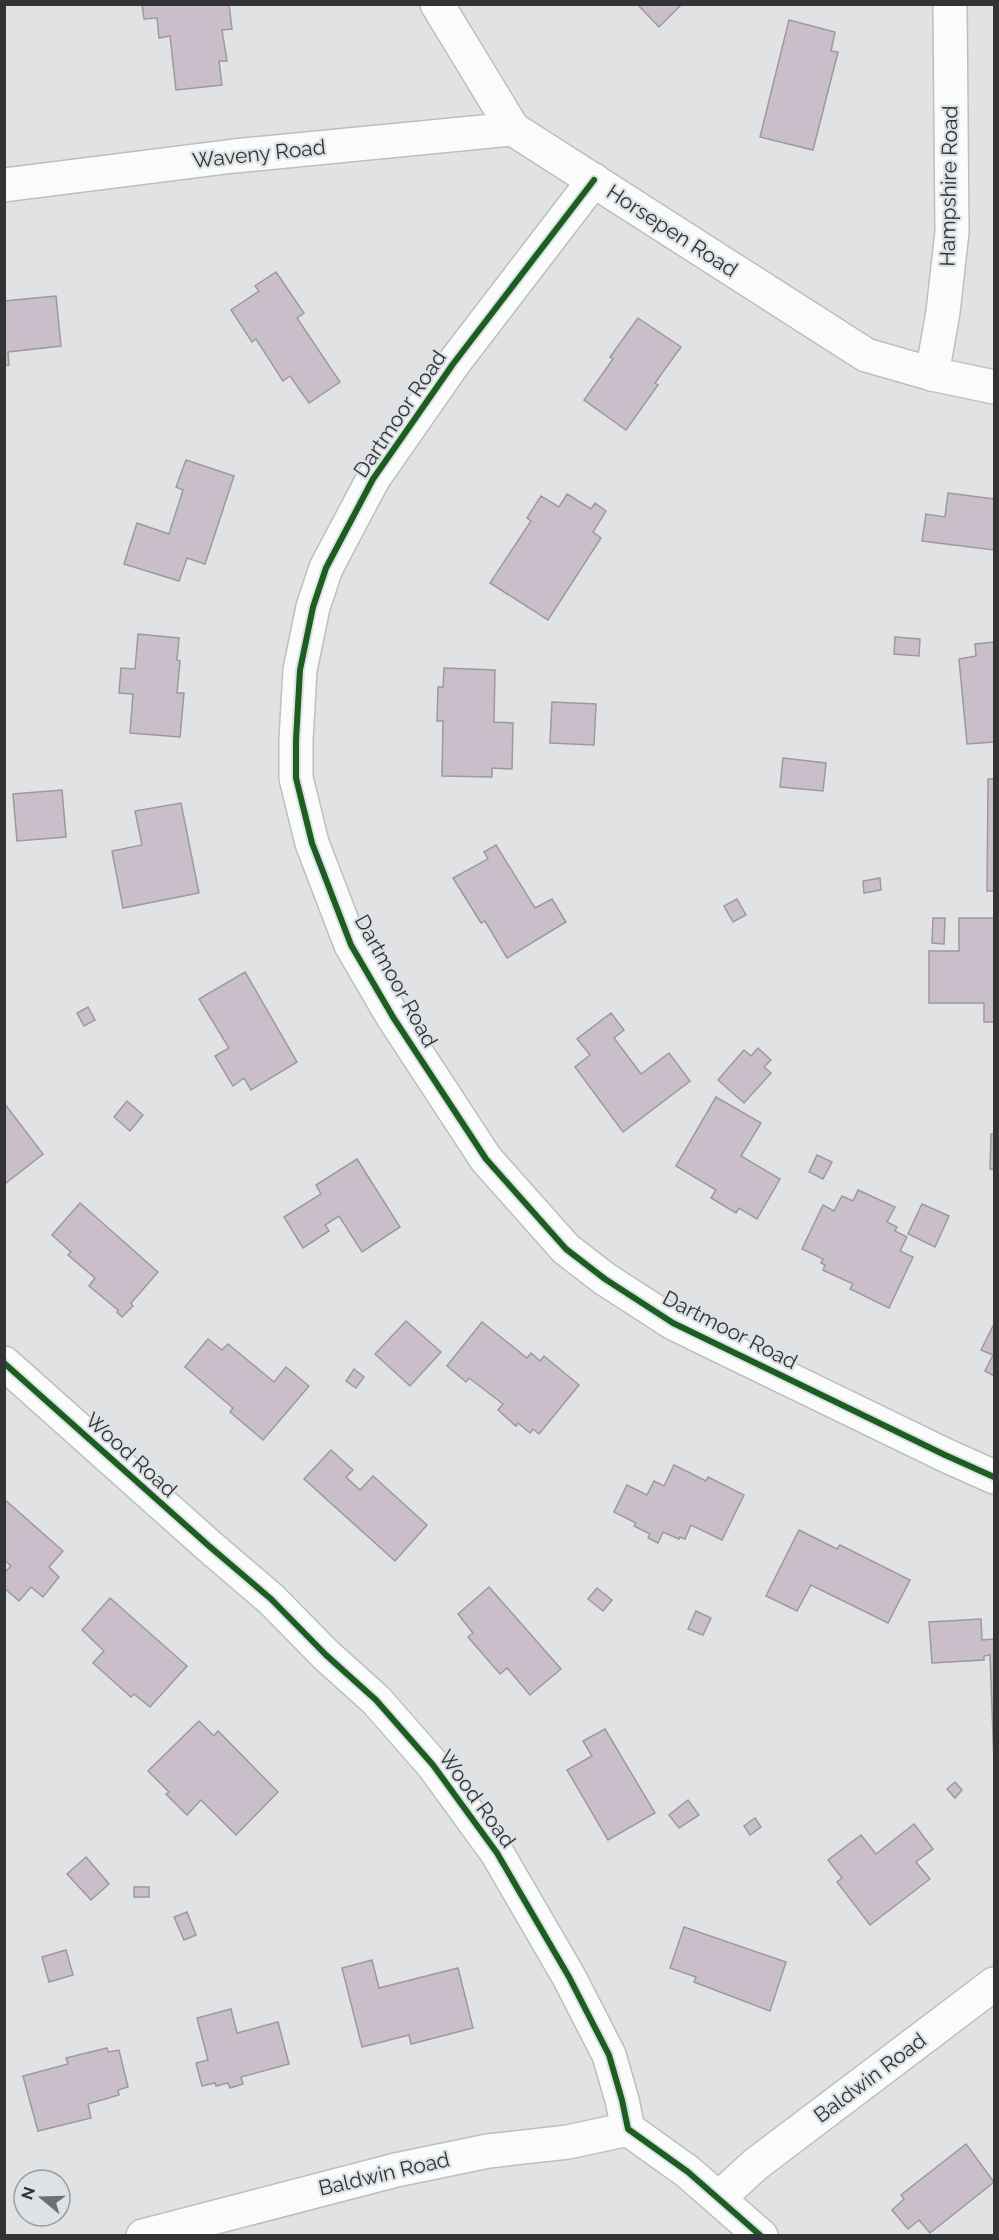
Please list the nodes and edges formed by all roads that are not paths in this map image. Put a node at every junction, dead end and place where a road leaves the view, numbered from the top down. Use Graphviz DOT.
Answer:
graph roads {
  1 [pos="437,4"];
  2 [pos="950,4"];
  3 [pos="513,129"];
  4 [pos="594,180"];
  5 [pos="4,185"];
  6 [pos="932,374"];
  7 [pos="994,387"];
  8 [pos="4,1363"];
  9 [pos="994,1477"];
  10 [pos="994,1984"];
  11 [pos="628,2129"];
  12 [pos="719,2198"];
  13 [pos="143,2235"];
  14 [pos="761,2235"];
  1 -- 3 [label="street, Horsepen Road"];
  2 -- 6 [label="street, Hampshire Road"];
  3 -- 4 [label="street, Horsepen Road"];
  3 -- 5 [label="street, Waveny Road"];
  4 -- 6 [label="street, Horsepen Road"];
  4 -- 9 [label="street, Dartmoor Road"];
  6 -- 7 [label="street"];
  8 -- 11 [label="street, Wood Road"];
  10 -- 12 [label="street, Baldwin Road"];
  11 -- 12 [label="street"];
  11 -- 13 [label="street, Baldwin Road"];
  12 -- 14 [label="street"];
}
